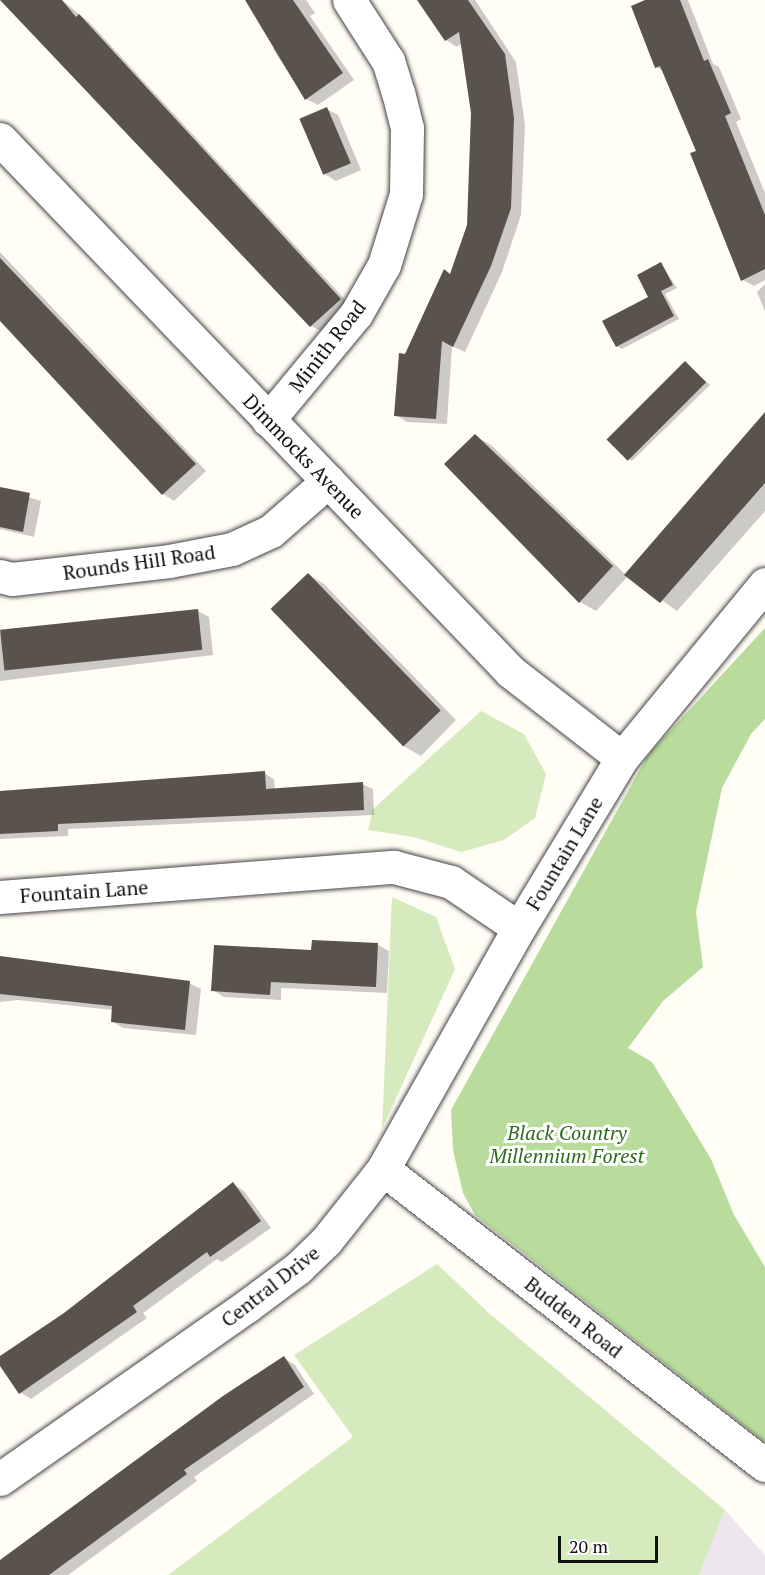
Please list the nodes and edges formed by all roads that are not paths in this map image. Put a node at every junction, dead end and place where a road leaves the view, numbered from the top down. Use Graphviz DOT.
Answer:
graph roads {
  1 [pos="349,0"];
  2 [pos="0,139"];
  3 [pos="268,420"];
  4 [pos="328,481"];
  5 [pos="0,576"];
  6 [pos="765,585"];
  7 [pos="622,758"];
  8 [pos="0,897"];
  9 [pos="519,928"];
  10 [pos="383,1169"];
  11 [pos="765,1465"];
  12 [pos="0,1479"];
  1 -- 3 [label="street, Minith Road"];
  2 -- 3 [label="street, Dimmocks Avenue"];
  3 -- 4 [label="street, Dimmocks Avenue"];
  4 -- 5 [label="street, Rounds Hill Road"];
  4 -- 7 [label="street, Dimmocks Avenue"];
  6 -- 7 [label="street, Fountain Lane"];
  7 -- 9 [label="street, Fountain Lane"];
  8 -- 9 [label="street, Fountain Lane"];
  9 -- 10 [label="street, Central Drive"];
  10 -- 11 [label="street, Budden Road"];
  10 -- 12 [label="street, Central Drive"];
}
